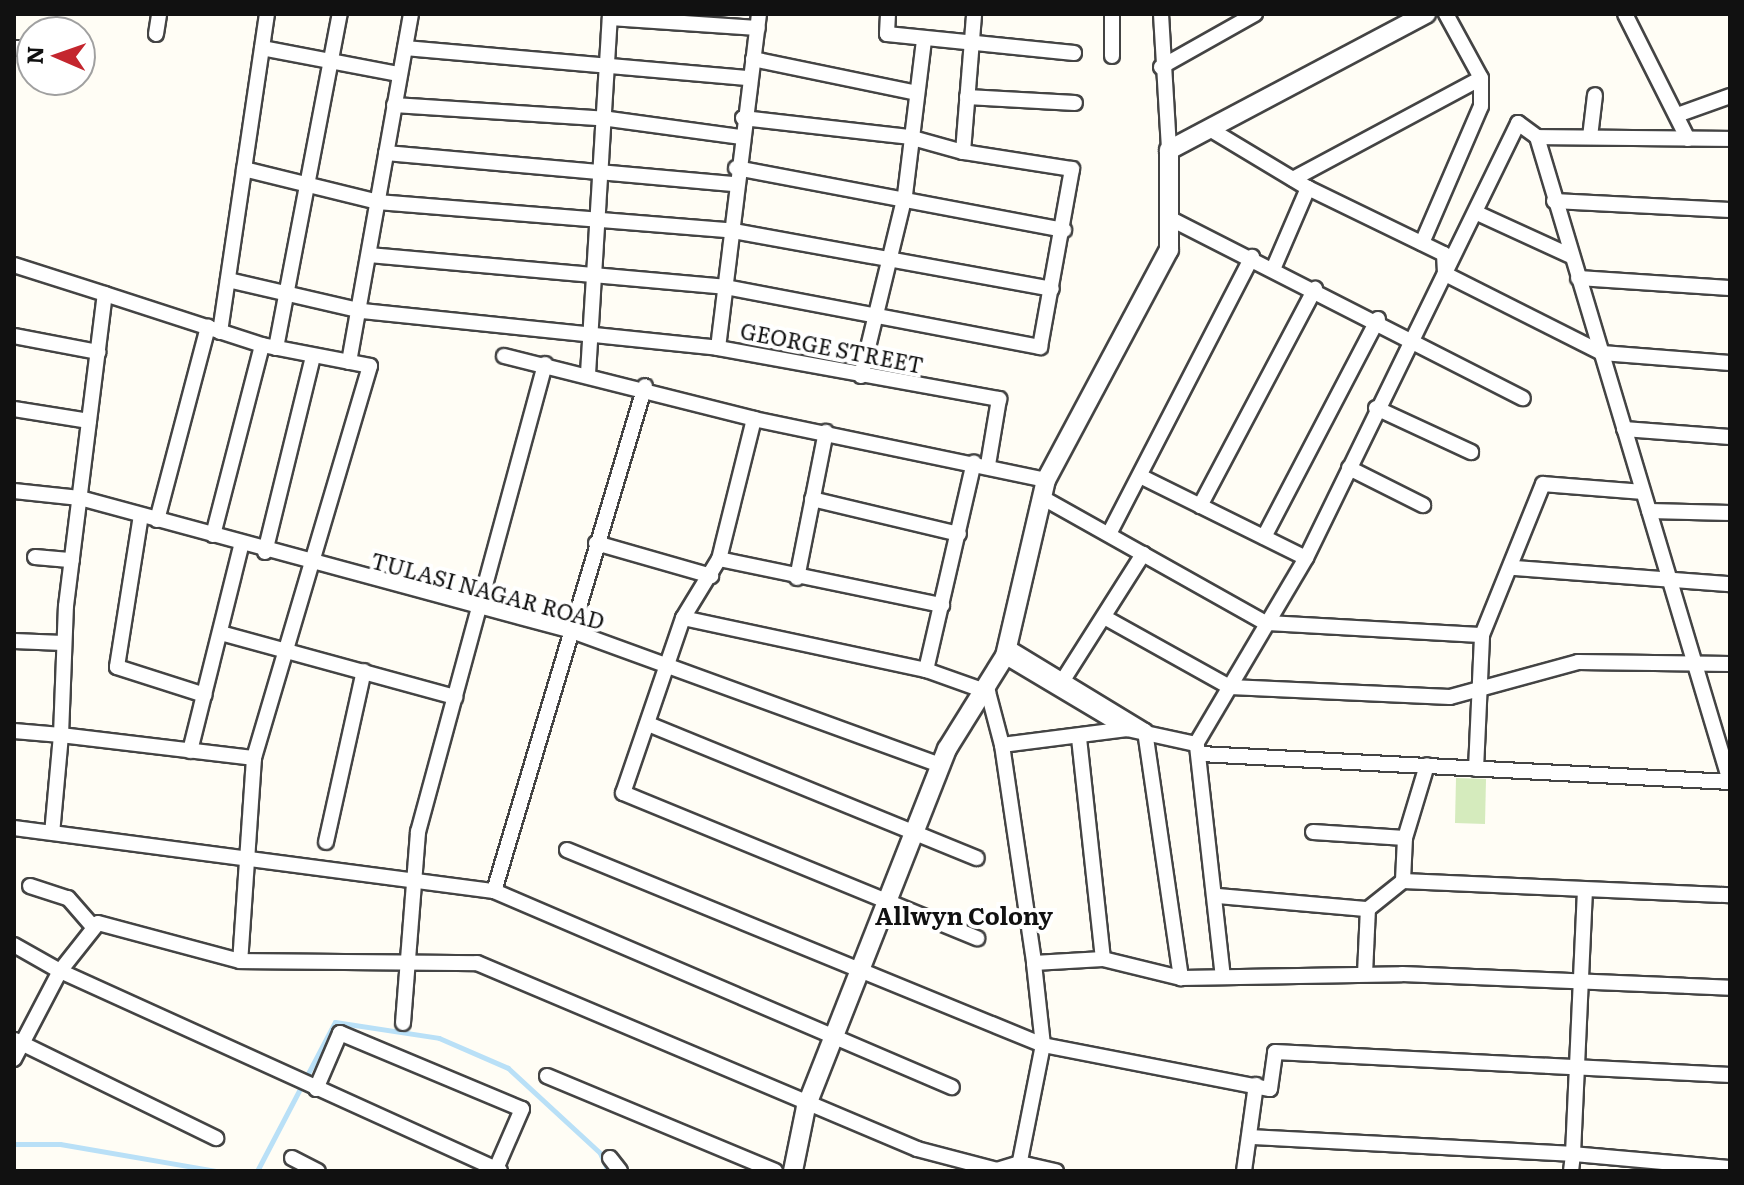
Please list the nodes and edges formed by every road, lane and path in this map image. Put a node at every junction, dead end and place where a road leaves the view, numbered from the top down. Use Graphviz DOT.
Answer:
graph roads {
  1 [pos="159,14"];
  2 [pos="267,14"];
  3 [pos="340,14"];
  4 [pos="411,14"];
  5 [pos="888,14"];
  6 [pos="974,14"];
  7 [pos="1112,14"];
  8 [pos="1161,14"];
  9 [pos="1255,14"];
  10 [pos="1426,14"];
  11 [pos="1446,14"];
  12 [pos="1625,14"];
  13 [pos="610,16"];
  14 [pos="759,21"];
  15 [pos="156,34"];
  16 [pos="924,40"];
  17 [pos="262,48"];
  18 [pos="405,48"];
  19 [pos="972,48"];
  20 [pos="1074,53"];
  21 [pos="1112,56"];
  22 [pos="753,59"];
  23 [pos="331,63"];
  24 [pos="608,65"];
  25 [pos="1161,67"];
  26 [pos="398,74"];
  27 [pos="750,78"];
  28 [pos="1481,78"];
  29 [pos="917,93"];
  30 [pos="1595,95"];
  31 [pos="1730,96"];
  32 [pos="967,97"];
  33 [pos="1075,103"];
  34 [pos="394,105"];
  35 [pos="1680,114"];
  36 [pos="743,118"];
  37 [pos="609,119"];
  38 [pos="1213,131"];
  39 [pos="740,137"];
  40 [pos="909,137"];
  41 [pos="1537,137"];
  42 [pos="1590,137"];
  43 [pos="1688,139"];
  44 [pos="1729,139"];
  45 [pos="1169,150"];
  46 [pos="963,152"];
  47 [pos="386,153"];
  48 [pos="736,168"];
  49 [pos="244,169"];
  50 [pos="605,173"];
  51 [pos="1293,179"];
  52 [pos="308,183"];
  53 [pos="733,184"];
  54 [pos="1308,188"];
  55 [pos="905,195"];
  56 [pos="1554,201"];
  57 [pos="378,202"];
  58 [pos="1730,210"];
  59 [pos="1477,213"];
  60 [pos="1169,218"];
  61 [pos="600,225"];
  62 [pos="728,230"];
  63 [pos="1064,230"];
  64 [pos="1422,243"];
  65 [pos="369,255"];
  66 [pos="1571,256"];
  67 [pos="1252,257"];
  68 [pos="887,260"];
  69 [pos="14,265"];
  70 [pos="1274,267"];
  71 [pos="1445,274"];
  72 [pos="596,278"];
  73 [pos="1578,278"];
  74 [pos="228,280"];
  75 [pos="725,287"];
  76 [pos="1730,288"];
  77 [pos="1052,289"];
  78 [pos="1315,289"];
  79 [pos="289,292"];
  80 [pos="105,294"];
  81 [pos="362,311"];
  82 [pos="876,318"];
  83 [pos="1378,319"];
  84 [pos="214,330"];
  85 [pos="591,335"];
  86 [pos="14,336"];
  87 [pos="1412,338"];
  88 [pos="269,346"];
  89 [pos="718,348"];
  90 [pos="98,352"];
  91 [pos="1602,353"];
  92 [pos="313,356"];
  93 [pos="504,356"];
  94 [pos="349,362"];
  95 [pos="1730,363"];
  96 [pos="545,364"];
  97 [pos="588,374"];
  98 [pos="861,376"];
  99 [pos="645,386"];
  100 [pos="1523,398"];
  101 [pos="1376,408"];
  102 [pos="14,409"];
  103 [pos="754,419"];
  104 [pos="89,421"];
  105 [pos="1624,429"];
  106 [pos="826,432"];
  107 [pos="1730,437"];
  108 [pos="1471,452"];
  109 [pos="981,463"];
  110 [pos="1349,468"];
  111 [pos="1140,476"];
  112 [pos="1045,489"];
  113 [pos="14,491"];
  114 [pos="1643,492"];
  115 [pos="80,498"];
  116 [pos="812,499"];
  117 [pos="1423,505"];
  118 [pos="1200,506"];
  119 [pos="1649,511"];
  120 [pos="1730,513"];
  121 [pos="141,515"];
  122 [pos="157,520"];
  123 [pos="959,534"];
  124 [pos="1109,534"];
  125 [pos="213,535"];
  126 [pos="1264,537"];
  127 [pos="242,543"];
  128 [pos="596,543"];
  129 [pos="265,552"];
  130 [pos="1143,554"];
  131 [pos="35,557"];
  132 [pos="1306,558"];
  133 [pos="719,559"];
  134 [pos="72,560"];
  135 [pos="311,566"];
  136 [pos="1515,568"];
  137 [pos="711,576"];
  138 [pos="797,578"];
  139 [pos="1673,579"];
  140 [pos="1730,584"];
  141 [pos="942,605"];
  142 [pos="483,608"];
  143 [pos="1104,617"];
  144 [pos="683,618"];
  145 [pos="1266,623"];
  146 [pos="572,631"];
  147 [pos="221,633"];
  148 [pos="1482,635"];
  149 [pos="14,641"];
  150 [pos="63,643"];
  151 [pos="286,650"];
  152 [pos="1006,652"];
  153 [pos="1696,661"];
  154 [pos="1730,664"];
  155 [pos="667,667"];
  156 [pos="926,670"];
  157 [pos="364,671"];
  158 [pos="1065,677"];
  159 [pos="1230,687"];
  160 [pos="988,692"];
  161 [pos="205,695"];
  162 [pos="1477,695"];
  163 [pos="455,697"];
  164 [pos="648,724"];
  165 [pos="1127,729"];
  166 [pos="14,731"];
  167 [pos="1145,731"];
  168 [pos="61,735"];
  169 [pos="1079,737"];
  170 [pos="1002,745"];
  171 [pos="1198,749"];
  172 [pos="190,751"];
  173 [pos="254,758"];
  174 [pos="941,765"];
  175 [pos="1427,765"];
  176 [pos="1476,769"];
  177 [pos="1730,781"];
  178 [pos="14,828"];
  179 [pos="1313,832"];
  180 [pos="52,833"];
  181 [pos="913,835"];
  182 [pos="1405,838"];
  183 [pos="326,842"];
  184 [pos="567,850"];
  185 [pos="977,858"];
  186 [pos="246,861"];
  187 [pos="414,877"];
  188 [pos="1403,881"];
  189 [pos="30,886"];
  190 [pos="1585,890"];
  191 [pos="494,891"];
  192 [pos="1730,895"];
  193 [pos="1218,896"];
  194 [pos="887,901"];
  195 [pos="1368,909"];
  196 [pos="93,927"];
  197 [pos="977,938"];
  198 [pos="14,945"];
  199 [pos="1103,959"];
  200 [pos="240,961"];
  201 [pos="1034,963"];
  202 [pos="408,964"];
  203 [pos="863,968"];
  204 [pos="60,971"];
  205 [pos="1365,974"];
  206 [pos="1223,976"];
  207 [pos="1181,978"];
  208 [pos="1582,983"];
  209 [pos="1730,988"];
  210 [pos="403,1023"];
  211 [pos="834,1036"];
  212 [pos="18,1041"];
  213 [pos="1043,1045"];
  214 [pos="14,1059"];
  215 [pos="1577,1070"];
  216 [pos="1730,1075"];
  217 [pos="547,1076"];
  218 [pos="1256,1085"];
  219 [pos="952,1087"];
  220 [pos="315,1088"];
  221 [pos="806,1107"];
  222 [pos="1251,1137"];
  223 [pos="216,1138"];
  224 [pos="1573,1154"];
  225 [pos="292,1158"];
  226 [pos="610,1158"];
  227 [pos="755,1167"];
  228 [pos="1019,1167"];
  229 [pos="1730,1168"];
  230 [pos="497,1170"];
  231 [pos="318,1171"];
  232 [pos="620,1171"];
  233 [pos="775,1171"];
  234 [pos="793,1171"];
  235 [pos="1056,1171"];
  236 [pos="1244,1171"];
  237 [pos="1571,1171"];
  1 -- 15 [label="street"];
  2 -- 17 [label="street"];
  3 -- 23 [label="street"];
  4 -- 18 [label="street"];
  5 -- 16 [label="street"];
  6 -- 19 [label="street"];
  7 -- 21 [label="street"];
  8 -- 25 [label="street"];
  9 -- 25 [label="street"];
  10 -- 38 [label="street"];
  11 -- 28 [label="street"];
  12 -- 35 [label="street"];
  13 -- 14 [label="street"];
  13 -- 24 [label="street"];
  14 -- 22 [label="street"];
  16 -- 19 [label="street"];
  16 -- 29 [label="street"];
  17 -- 23 [label="street"];
  17 -- 49 [label="street"];
  18 -- 24 [label="street"];
  18 -- 26 [label="street"];
  19 -- 20 [label="street"];
  19 -- 32 [label="street"];
  22 -- 27 [label="street"];
  22 -- 29 [label="street"];
  23 -- 26 [label="street"];
  23 -- 52 [label="street"];
  24 -- 27 [label="street"];
  24 -- 37 [label="street"];
  25 -- 45 [label="street"];
  26 -- 34 [label="street"];
  27 -- 36 [label="street"];
  28 -- 51 [label="street"];
  28 -- 64 [label="street"];
  29 -- 40 [label="street"];
  30 -- 42 [label="street"];
  31 -- 35 [label="street"];
  32 -- 33 [label="street"];
  32 -- 46 [label="street"];
  34 -- 37 [label="street"];
  34 -- 47 [label="street"];
  35 -- 43 [label="street"];
  36 -- 39 [label="street"];
  36 -- 40 [label="street"];
  37 -- 39 [label="street"];
  37 -- 50 [label="street"];
  38 -- 45 [label="street"];
  38 -- 51 [label="street"];
  39 -- 48 [label="street"];
  40 -- 46 [label="street"];
  40 -- 55 [label="street"];
  41 -- 42 [label="street"];
  41 -- 56 [label="street"];
  41 -- 59 [label="street"];
  42 -- 43 [label="street"];
  43 -- 44 [label="street"];
  45 -- 60 [label="street"];
  46 -- 63 [label="street"];
  47 -- 50 [label="street"];
  47 -- 57 [label="street"];
  48 -- 53 [label="street"];
  48 -- 55 [label="street"];
  49 -- 52 [label="street"];
  49 -- 74 [label="street"];
  50 -- 53 [label="street"];
  50 -- 61 [label="street"];
  51 -- 54 [label="street"];
  52 -- 57 [label="street"];
  52 -- 79 [label="street"];
  53 -- 62 [label="street"];
  54 -- 64 [label="street"];
  54 -- 70 [label="street"];
  55 -- 63 [label="street"];
  55 -- 68 [label="street"];
  56 -- 58 [label="street"];
  56 -- 66 [label="street"];
  57 -- 61 [label="street"];
  57 -- 65 [label="street"];
  59 -- 66 [label="street"];
  59 -- 71 [label="street"];
  60 -- 67 [label="street"];
  60 -- 112 [label="street"];
  61 -- 62 [label="street"];
  61 -- 72 [label="street"];
  62 -- 68 [label="street"];
  62 -- 75 [label="street"];
  63 -- 77 [label="street"];
  64 -- 71 [label="street"];
  65 -- 72 [label="street"];
  65 -- 81 [label="street"];
  66 -- 73 [label="street"];
  67 -- 70 [label="street"];
  67 -- 111 [label="street"];
  68 -- 77 [label="street"];
  68 -- 82 [label="street"];
  69 -- 80 [label="street"];
  70 -- 78 [label="street"];
  71 -- 87 [label="street"];
  71 -- 91 [label="street"];
  72 -- 75 [label="street"];
  72 -- 85 [label="street"];
  73 -- 76 [label="street"];
  73 -- 91 [label="street"];
  74 -- 79 [label="street, GEORGE STREET"];
  74 -- 84 [label="street"];
  75 -- 82 [label="street"];
  75 -- 89 [label="street"];
  77 -- 82 [label="street"];
  78 -- 83 [label="street"];
  78 -- 118 [label="street"];
  79 -- 81 [label="street, GEORGE STREET"];
  79 -- 88 [label="street"];
  80 -- 84 [label="street"];
  80 -- 90 [label="street"];
  81 -- 85 [label="street, GEORGE STREET"];
  81 -- 94 [label="street"];
  82 -- 98 [label="street"];
  83 -- 87 [label="street"];
  83 -- 126 [label="street"];
  84 -- 88 [label="street"];
  84 -- 122 [label="street"];
  85 -- 89 [label="street, GEORGE STREET"];
  85 -- 97 [label="street"];
  86 -- 90 [label="street"];
  87 -- 100 [label="street"];
  87 -- 101 [label="street"];
  88 -- 92 [label="street"];
  88 -- 125 [label="street"];
  89 -- 98 [label="street, GEORGE STREET"];
  90 -- 104 [label="street"];
  91 -- 95 [label="street"];
  91 -- 105 [label="street"];
  92 -- 94 [label="street"];
  92 -- 129 [label="street"];
  93 -- 96 [label="street"];
  94 -- 135 [label="street"];
  96 -- 97 [label="street"];
  96 -- 142 [label="street"];
  97 -- 99 [label="street"];
  98 -- 109 [label="street, GEORGE STREET"];
  99 -- 103 [label="street"];
  99 -- 128 [label="street"];
  101 -- 108 [label="street"];
  101 -- 110 [label="street"];
  102 -- 104 [label="street"];
  103 -- 106 [label="street"];
  103 -- 133 [label="street"];
  104 -- 115 [label="street"];
  105 -- 107 [label="street"];
  105 -- 114 [label="street"];
  106 -- 109 [label="street"];
  106 -- 116 [label="street"];
  109 -- 112 [label="street"];
  109 -- 123 [label="street"];
  110 -- 117 [label="street"];
  110 -- 132 [label="street"];
  111 -- 118 [label="street"];
  111 -- 124 [label="street"];
  112 -- 124 [label="street"];
  112 -- 152 [label="street"];
  113 -- 115 [label="street, TULASI NAGAR ROAD"];
  114 -- 119 [label="street"];
  114 -- 136 [label="street"];
  115 -- 121 [label="street, TULASI NAGAR ROAD"];
  115 -- 134 [label="street"];
  116 -- 123 [label="street"];
  116 -- 138 [label="street"];
  118 -- 126 [label="street"];
  119 -- 120 [label="street"];
  119 -- 139 [label="street"];
  121 -- 122 [label="street, TULASI NAGAR ROAD"];
  121 -- 161 [label="street"];
  122 -- 125 [label="street, TULASI NAGAR ROAD"];
  123 -- 141 [label="street"];
  124 -- 130 [label="street"];
  125 -- 127 [label="street, TULASI NAGAR ROAD"];
  126 -- 132 [label="street"];
  127 -- 129 [label="street, TULASI NAGAR ROAD"];
  127 -- 147 [label="street"];
  128 -- 137 [label="street"];
  128 -- 146 [label="street"];
  129 -- 135 [label="street, TULASI NAGAR ROAD"];
  130 -- 143 [label="street"];
  130 -- 145 [label="street"];
  131 -- 134 [label="street"];
  132 -- 145 [label="street"];
  133 -- 137 [label="street"];
  133 -- 138 [label="street"];
  134 -- 150 [label="street"];
  135 -- 142 [label="street, TULASI NAGAR ROAD"];
  135 -- 151 [label="street"];
  136 -- 139 [label="street"];
  136 -- 148 [label="street"];
  137 -- 144 [label="street"];
  138 -- 141 [label="street"];
  139 -- 140 [label="street"];
  139 -- 153 [label="street"];
  141 -- 156 [label="street"];
  142 -- 146 [label="street, TULASI NAGAR ROAD"];
  142 -- 163 [label="street"];
  143 -- 158 [label="street"];
  143 -- 159 [label="street"];
  144 -- 155 [label="street"];
  144 -- 156 [label="street"];
  145 -- 148 [label="street"];
  145 -- 159 [label="street"];
  146 -- 155 [label="street, TULASI NAGAR ROAD"];
  146 -- 191 [label="street"];
  147 -- 151 [label="street"];
  147 -- 161 [label="street"];
  148 -- 162 [label="street"];
  149 -- 150 [label="street"];
  150 -- 168 [label="street"];
  151 -- 157 [label="street"];
  151 -- 173 [label="street"];
  152 -- 158 [label="street"];
  152 -- 160 [label="street"];
  152 -- 165 [label="street"];
  153 -- 154 [label="street"];
  153 -- 162 [label="street"];
  153 -- 177 [label="street"];
  155 -- 164 [label="street"];
  155 -- 174 [label="street, TULASI NAGAR ROAD"];
  156 -- 160 [label="street"];
  157 -- 163 [label="street"];
  157 -- 183 [label="street"];
  158 -- 167 [label="street"];
  159 -- 162 [label="street"];
  159 -- 171 [label="street"];
  160 -- 170 [label="street"];
  160 -- 174 [label="street"];
  161 -- 172 [label="street"];
  162 -- 176 [label="street"];
  163 -- 187 [label="street"];
  164 -- 181 [label="street"];
  164 -- 194 [label="street"];
  165 -- 167 [label="street"];
  165 -- 169 [label="street"];
  166 -- 168 [label="street"];
  167 -- 171 [label="street"];
  167 -- 207 [label="street"];
  168 -- 172 [label="street"];
  168 -- 180 [label="street"];
  169 -- 170 [label="street"];
  169 -- 199 [label="street"];
  170 -- 201 [label="street"];
  171 -- 175 [label="street"];
  171 -- 193 [label="street"];
  172 -- 173 [label="street"];
  173 -- 186 [label="street"];
  174 -- 181 [label="street"];
  175 -- 176 [label="street"];
  175 -- 182 [label="street"];
  176 -- 177 [label="street"];
  178 -- 180 [label="street"];
  179 -- 182 [label="street"];
  180 -- 186 [label="street"];
  181 -- 185 [label="street"];
  181 -- 194 [label="street"];
  182 -- 188 [label="street"];
  184 -- 203 [label="street"];
  186 -- 187 [label="street"];
  186 -- 200 [label="street"];
  187 -- 191 [label="street"];
  187 -- 202 [label="street"];
  188 -- 190 [label="street"];
  188 -- 195 [label="street"];
  189 -- 196 [label="street"];
  190 -- 192 [label="street"];
  190 -- 208 [label="street"];
  191 -- 211 [label="street"];
  193 -- 195 [label="street"];
  193 -- 206 [label="street"];
  194 -- 197 [label="street"];
  194 -- 203 [label="street"];
  195 -- 205 [label="street"];
  196 -- 200 [label="street"];
  196 -- 204 [label="street"];
  198 -- 204 [label="street"];
  199 -- 201 [label="street"];
  199 -- 207 [label="street"];
  200 -- 202 [label="street"];
  201 -- 213 [label="street"];
  202 -- 210 [label="street"];
  202 -- 221 [label="street"];
  203 -- 211 [label="street"];
  203 -- 213 [label="street"];
  204 -- 212 [label="street"];
  204 -- 220 [label="street"];
  205 -- 206 [label="street"];
  205 -- 208 [label="street"];
  206 -- 207 [label="street"];
  208 -- 209 [label="street"];
  208 -- 215 [label="street"];
  211 -- 219 [label="street"];
  211 -- 221 [label="street"];
  212 -- 214 [label="street"];
  212 -- 223 [label="street"];
  213 -- 218 [label="street"];
  213 -- 228 [label="street"];
  215 -- 216 [label="street"];
  215 -- 218 [label="street"];
  215 -- 224 [label="street"];
  217 -- 227 [label="street"];
  218 -- 222 [label="street"];
  220 -- 230 [label="street"];
  220 -- 230 [label="street"];
  221 -- 228 [label="street"];
  221 -- 234 [label="street"];
  222 -- 224 [label="street"];
  222 -- 236 [label="street"];
  224 -- 229 [label="street"];
  224 -- 237 [label="street"];
  225 -- 231 [label="street"];
  226 -- 232 [label="street"];
  227 -- 233 [label="street"];
  228 -- 235 [label="street"];
}
